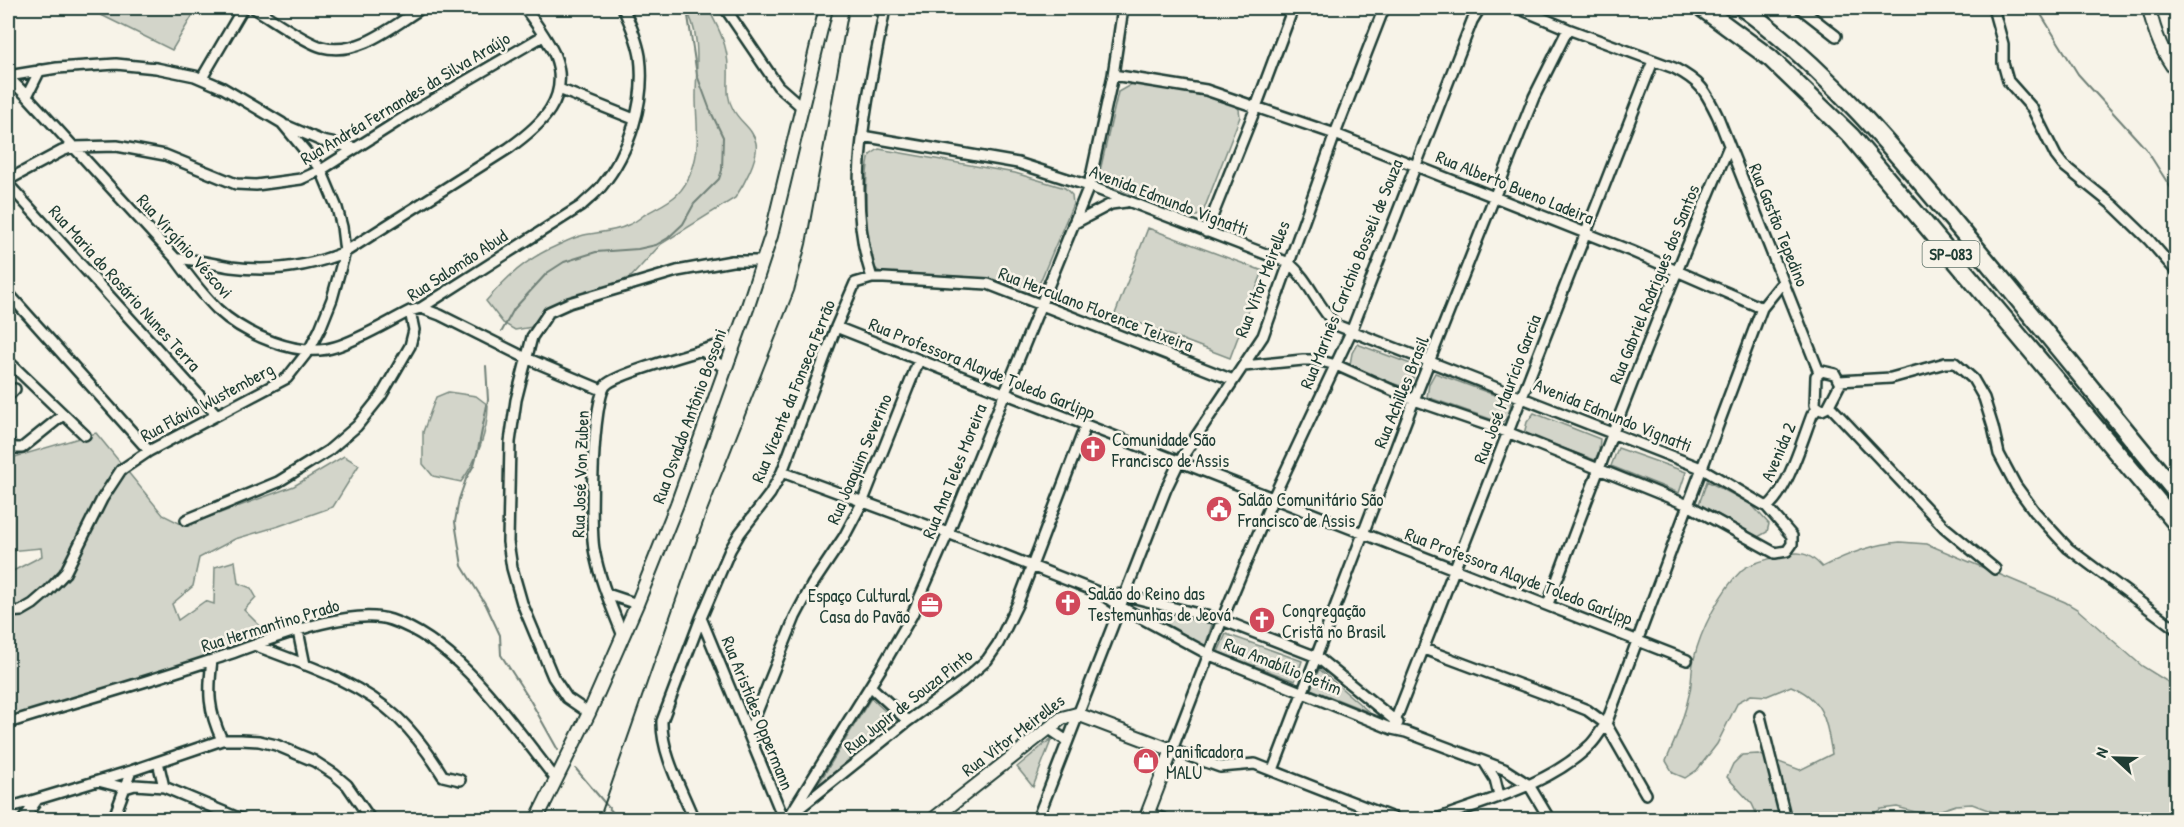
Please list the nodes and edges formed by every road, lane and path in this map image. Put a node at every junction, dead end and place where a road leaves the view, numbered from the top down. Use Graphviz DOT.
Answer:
graph roads {
  1 [pos="243,8"];
  2 [pos="254,8"];
  3 [pos="422,8"];
  4 [pos="525,8"];
  5 [pos="623,8"];
  6 [pos="725,8"];
  7 [pos="826,8"];
  8 [pos="885,8"];
  9 [pos="1123,8"];
  10 [pos="1293,8"];
  11 [pos="1384,8"];
  12 [pos="1480,8"];
  13 [pos="1518,8"];
  14 [pos="1702,8"];
  15 [pos="1743,8"];
  16 [pos="1800,8"];
  17 [pos="1993,8"];
  18 [pos="2149,8"];
  19 [pos="1568,29"];
  20 [pos="543,36"];
  21 [pos="1836,36"];
  22 [pos="1653,61"];
  23 [pos="40,70"];
  24 [pos="2176,71"];
  25 [pos="1113,75"];
  26 [pos="8,77"];
  27 [pos="202,78"];
  28 [pos="559,89"];
  29 [pos="27,96"];
  30 [pos="1256,107"];
  31 [pos="803,108"];
  32 [pos="634,119"];
  33 [pos="282,123"];
  34 [pos="1335,134"];
  35 [pos="862,136"];
  36 [pos="1729,146"];
  37 [pos="73,147"];
  38 [pos="356,148"];
  39 [pos="1415,165"];
  40 [pos="321,170"];
  41 [pos="8,182"];
  42 [pos="1089,186"];
  43 [pos="1495,198"];
  44 [pos="1129,202"];
  45 [pos="1073,224"];
  46 [pos="1206,232"];
  47 [pos="1585,233"];
  48 [pos="345,252"];
  49 [pos="176,260"];
  50 [pos="763,261"];
  51 [pos="1289,262"];
  52 [pos="1676,271"];
  53 [pos="2176,271"];
  54 [pos="872,278"];
  55 [pos="1783,282"];
  56 [pos="8,293"];
  57 [pos="1041,305"];
  58 [pos="421,308"];
  59 [pos="1762,308"];
  60 [pos="410,311"];
  61 [pos="836,327"];
  62 [pos="1351,332"];
  63 [pos="736,340"];
  64 [pos="309,350"];
  65 [pos="703,351"];
  66 [pos="526,358"];
  67 [pos="919,360"];
  68 [pos="8,361"];
  69 [pos="1431,361"];
  70 [pos="1336,365"];
  71 [pos="1244,366"];
  72 [pos="725,369"];
  73 [pos="1819,372"];
  74 [pos="1233,380"];
  75 [pos="1839,381"];
  76 [pos="15,389"];
  77 [pos="602,390"];
  78 [pos="1003,394"];
  79 [pos="8,396"];
  80 [pos="1522,396"];
  81 [pos="1414,400"];
  82 [pos="1829,405"];
  83 [pos="1817,409"];
  84 [pos="63,415"];
  85 [pos="217,415"];
  86 [pos="1085,427"];
  87 [pos="1507,432"];
  88 [pos="1612,432"];
  89 [pos="85,435"];
  90 [pos="8,442"];
  91 [pos="149,451"];
  92 [pos="1179,462"];
  93 [pos="1598,468"];
  94 [pos="1701,468"];
  95 [pos="782,472"];
  96 [pos="2176,492"];
  97 [pos="1273,498"];
  98 [pos="862,503"];
  99 [pos="1688,505"];
  100 [pos="1767,507"];
  101 [pos="186,520"];
  102 [pos="2176,523"];
  103 [pos="948,533"];
  104 [pos="1364,533"];
  105 [pos="1033,566"];
  106 [pos="1455,569"];
  107 [pos="1995,569"];
  108 [pos="1100,593"];
  109 [pos="607,594"];
  110 [pos="1124,595"];
  111 [pos="637,604"];
  112 [pos="1548,604"];
  113 [pos="1119,606"];
  114 [pos="8,612"];
  115 [pos="701,618"];
  116 [pos="1222,620"];
  117 [pos="2176,630"];
  118 [pos="298,631"];
  119 [pos="623,636"];
  120 [pos="1638,640"];
  121 [pos="254,645"];
  122 [pos="1424,649"];
  123 [pos="1210,655"];
  124 [pos="1317,657"];
  125 [pos="212,660"];
  126 [pos="1687,660"];
  127 [pos="305,665"];
  128 [pos="870,686"];
  129 [pos="1303,692"];
  130 [pos="589,712"];
  131 [pos="1077,714"];
  132 [pos="1760,716"];
  133 [pos="908,721"];
  134 [pos="8,723"];
  135 [pos="1606,724"];
  136 [pos="1394,725"];
  137 [pos="1048,728"];
  138 [pos="749,732"];
  139 [pos="222,740"];
  140 [pos="1067,741"];
  141 [pos="1172,750"];
  142 [pos="158,762"];
  143 [pos="1485,763"];
  144 [pos="1273,770"];
  145 [pos="131,771"];
  146 [pos="555,778"];
  147 [pos="460,780"];
  148 [pos="96,781"];
  149 [pos="1529,785"];
  150 [pos="164,787"];
  151 [pos="125,788"];
  152 [pos="1646,794"];
  153 [pos="1499,795"];
  154 [pos="37,800"];
  155 [pos="8,808"];
  156 [pos="1369,808"];
  157 [pos="214,809"];
  158 [pos="1146,816"];
  159 [pos="1450,816"];
  160 [pos="788,818"];
  161 [pos="23,819"];
  162 [pos="113,819"];
  163 [pos="210,819"];
  164 [pos="243,819"];
  165 [pos="371,819"];
  166 [pos="536,819"];
  167 [pos="694,819"];
  168 [pos="932,819"];
  169 [pos="1037,819"];
  170 [pos="1167,819"];
  171 [pos="1374,819"];
  172 [pos="1398,819"];
  173 [pos="1434,819"];
  174 [pos="1551,819"];
  175 [pos="1786,819"];
  1 -- 27 [label="street"];
  2 -- 3 [label="street"];
  4 -- 20 [label="street"];
  5 -- 32 [label="street, Rua Salomão Abud"];
  6 -- 31 [label="street"];
  7 -- 31 [label="street, Rua Osvaldo Antônio Bossoni"];
  8 -- 35 [label="street"];
  9 -- 25 [label="street, Rua Ana Teles Moreira"];
  10 -- 30 [label="street"];
  11 -- 34 [label="street, Rua Vitor Meirelles"];
  12 -- 39 [label="street, Rua Marinês Carichio Bosseli de Souza"];
  13 -- 19 [label="street"];
  14 -- 102 [label="highway, SP-083"];
  15 -- 96 [label="highway, SP-083"];
  16 -- 21 [label="street"];
  17 -- 53 [label="street"];
  18 -- 24 [label="street"];
  19 -- 22 [label="street"];
  19 -- 43 [label="street, Rua Achilles Brasil"];
  20 -- 28 [label="street"];
  20 -- 38 [label="street, Rua Andréa Fernandes da Silva Araújo"];
  22 -- 36 [label="street, Rua Gastão Tepedino"];
  22 -- 47 [label="street, Rua José Maurício Garcia"];
  23 -- 26 [label="street, Rua Flávio Wustemberg"];
  23 -- 27 [label="street, Rua Flávio Wustemberg"];
  23 -- 29 [label="street"];
  25 -- 30 [label="street, Rua Alberto Bueno Ladeira"];
  25 -- 42 [label="street, Rua Ana Teles Moreira"];
  26 -- 29 [label="street, Rua Virgínio Véscovi"];
  27 -- 33 [label="street, Rua Flávio Wustemberg"];
  28 -- 32 [label="street"];
  28 -- 48 [label="street"];
  29 -- 37 [label="street, Rua Virgínio Véscovi"];
  30 -- 34 [label="street, Rua Alberto Bueno Ladeira"];
  30 -- 46 [label="street"];
  31 -- 50 [label="street, Rua Osvaldo Antônio Bossoni"];
  32 -- 58 [label="street, Rua Salomão Abud"];
  33 -- 38 [label="street"];
  33 -- 40 [label="street, Rua Flávio Wustemberg"];
  34 -- 39 [label="street, Rua Alberto Bueno Ladeira"];
  34 -- 51 [label="street, Rua Vitor Meirelles"];
  35 -- 42 [label="street, Avenida Edmundo Vignatti"];
  35 -- 54 [label="street"];
  36 -- 52 [label="street, Rua Gabriel Rodrigues dos Santos"];
  36 -- 55 [label="street, Rua Gastão Tepedino"];
  37 -- 40 [label="street, Rua Andréa Fernandes da Silva Araújo"];
  37 -- 41 [label="street, Rua Andréa Fernandes da Silva Araújo"];
  37 -- 49 [label="street, Rua Virgínio Véscovi"];
  38 -- 40 [label="street, Rua Andréa Fernandes da Silva Araújo"];
  39 -- 43 [label="street, Rua Alberto Bueno Ladeira"];
  39 -- 62 [label="street, Rua Marinês Carichio Bosseli de Souza"];
  40 -- 48 [label="street, Rua Flávio Wustemberg"];
  41 -- 85 [label="street, Rua Maria do Rosário Nunes Terra"];
  42 -- 44 [label="street, Avenida Edmundo Vignatti"];
  42 -- 45 [label="street, Rua Ana Teles Moreira"];
  43 -- 47 [label="street, Rua Alberto Bueno Ladeira"];
  43 -- 69 [label="street, Rua Achilles Brasil"];
  44 -- 45 [label="street"];
  44 -- 46 [label="street, Avenida Edmundo Vignatti"];
  45 -- 57 [label="street, Rua Ana Teles Moreira"];
  46 -- 51 [label="street, Avenida Edmundo Vignatti"];
  47 -- 52 [label="street, Rua Alberto Bueno Ladeira"];
  47 -- 80 [label="street, Rua José Maurício Garcia"];
  48 -- 49 [label="street"];
  48 -- 64 [label="street, Rua Flávio Wustemberg"];
  49 -- 64 [label="street, Rua Virgínio Véscovi"];
  50 -- 63 [label="street, Rua Osvaldo Antônio Bossoni"];
  50 -- 66 [label="street"];
  51 -- 62 [label="street, Avenida Edmundo Vignatti"];
  51 -- 71 [label="street, Rua Vitor Meirelles"];
  52 -- 59 [label="street, Rua Alberto Bueno Ladeira"];
  52 -- 88 [label="street, Rua Gabriel Rodrigues dos Santos"];
  54 -- 57 [label="street, Rua Herculano Florence Teixeira"];
  54 -- 61 [label="street, Rua Vicente da Fonseca Ferrão"];
  55 -- 59 [label="street"];
  55 -- 73 [label="street, Rua Gastão Tepedino"];
  56 -- 91 [label="street"];
  57 -- 74 [label="street, Rua Herculano Florence Teixeira"];
  57 -- 78 [label="street, Rua Ana Teles Moreira"];
  58 -- 60 [label="street, Rua Salomão Abud"];
  58 -- 66 [label="street"];
  59 -- 94 [label="street"];
  60 -- 64 [label="street, Rua Virgínio Véscovi"];
  60 -- 101 [label="street, Rua Salomão Abud"];
  61 -- 67 [label="street, Rua Professora Alayde Toledo Garlipp"];
  61 -- 95 [label="street, Rua Vicente da Fonseca Ferrão"];
  62 -- 69 [label="street, Avenida Edmundo Vignatti"];
  62 -- 70 [label="street, Rua Marinês Carichio Bosseli de Souza"];
  63 -- 65 [label="street, Rua José Von Zuben"];
  63 -- 72 [label="street, Rua Osvaldo Antônio Bossoni"];
  64 -- 85 [label="street, Rua Flávio Wustemberg"];
  65 -- 72 [label="street"];
  65 -- 77 [label="street, Rua José Von Zuben"];
  66 -- 77 [label="street"];
  66 -- 130 [label="street"];
  67 -- 78 [label="street, Rua Professora Alayde Toledo Garlipp"];
  67 -- 98 [label="street, Rua Joaquim Severino"];
  68 -- 84 [label="street"];
  69 -- 80 [label="street, Avenida Edmundo Vignatti"];
  69 -- 81 [label="street, Rua Achilles Brasil"];
  70 -- 71 [label="street, Avenida Edmundo Vignatti"];
  70 -- 81 [label="street, Avenida Edmundo Vignatti"];
  70 -- 97 [label="street, Rua Marinês Carichio Bosseli de Souza"];
  71 -- 74 [label="street, Rua Vitor Meirelles"];
  72 -- 111 [label="street, Rua Osvaldo Antônio Bossoni"];
  73 -- 75 [label="street"];
  73 -- 83 [label="street"];
  74 -- 92 [label="street, Rua Vitor Meirelles"];
  75 -- 82 [label="street"];
  75 -- 117 [label="street"];
  76 -- 79 [label="street"];
  77 -- 109 [label="street, Rua José Von Zuben"];
  78 -- 86 [label="street, Rua Professora Alayde Toledo Garlipp"];
  78 -- 103 [label="street, Rua Ana Teles Moreira"];
  80 -- 87 [label="street, Rua José Maurício Garcia"];
  80 -- 88 [label="street, Avenida Edmundo Vignatti"];
  81 -- 87 [label="street, Avenida Edmundo Vignatti"];
  81 -- 104 [label="street, Rua Achilles Brasil"];
  82 -- 83 [label="street"];
  82 -- 107 [label="street"];
  83 -- 100 [label="street, Avenida 2"];
  84 -- 89 [label="street"];
  84 -- 90 [label="street"];
  85 -- 91 [label="street, Rua Flávio Wustemberg"];
  86 -- 92 [label="street, Rua Professora Alayde Toledo Garlipp"];
  86 -- 105 [label="street, Rua Jupir de Souza Pinto"];
  87 -- 93 [label="street, Avenida Edmundo Vignatti"];
  87 -- 106 [label="street, Rua José Maurício Garcia"];
  88 -- 93 [label="street, Rua Gabriel Rodrigues dos Santos"];
  88 -- 94 [label="street, Avenida Edmundo Vignatti"];
  91 -- 114 [label="street, Rua Flávio Wustemberg"];
  92 -- 97 [label="street, Rua Professora Alayde Toledo Garlipp"];
  92 -- 110 [label="street, Rua Vitor Meirelles"];
  93 -- 99 [label="street, Avenida Edmundo Vignatti"];
  93 -- 112 [label="street, Rua Gabriel Rodrigues dos Santos"];
  94 -- 99 [label="street"];
  94 -- 100 [label="street, Avenida Edmundo Vignatti"];
  95 -- 98 [label="street"];
  95 -- 115 [label="street, Rua Vicente da Fonseca Ferrão"];
  97 -- 104 [label="street, Rua Professora Alayde Toledo Garlipp"];
  97 -- 116 [label="street, Rua Marinês Carichio Bosseli de Souza"];
  98 -- 103 [label="street"];
  98 -- 138 [label="street, Rua Joaquim Severino"];
  99 -- 100 [label="street, Avenida Edmundo Vignatti"];
  99 -- 120 [label="street"];
  103 -- 105 [label="street"];
  103 -- 128 [label="street, Rua Ana Teles Moreira"];
  104 -- 106 [label="street, Rua Professora Alayde Toledo Garlipp"];
  104 -- 124 [label="street, Rua Achilles Brasil"];
  105 -- 108 [label="street"];
  105 -- 133 [label="street, Rua Jupir de Souza Pinto"];
  106 -- 112 [label="street, Rua Professora Alayde Toledo Garlipp"];
  106 -- 122 [label="street, Rua José Maurício Garcia"];
  108 -- 110 [label="street"];
  108 -- 113 [label="street, Rua Amabílio Betim"];
  109 -- 111 [label="street"];
  109 -- 119 [label="street, Rua José Von Zuben"];
  110 -- 113 [label="street, Rua Vitor Meirelles"];
  110 -- 116 [label="street"];
  111 -- 119 [label="street, Rua Osvaldo Antônio Bossoni"];
  112 -- 120 [label="street, Rua Professora Alayde Toledo Garlipp"];
  113 -- 123 [label="street, Rua Amabílio Betim"];
  113 -- 131 [label="street, Rua Vitor Meirelles"];
  115 -- 138 [label="street, Rua Aristides Oppermann"];
  115 -- 167 [label="street, Rua Vicente da Fonseca Ferrão"];
  116 -- 123 [label="street, Rua Marinês Carichio Bosseli de Souza"];
  116 -- 124 [label="street"];
  118 -- 121 [label="street, Rua Hermantino Prado"];
  118 -- 127 [label="street"];
  118 -- 146 [label="street, Rua Hermantino Prado"];
  119 -- 130 [label="street, Rua Osvaldo Antônio Bossoni"];
  120 -- 126 [label="street, Rua Professora Alayde Toledo Garlipp"];
  120 -- 135 [label="street"];
  121 -- 125 [label="street, Rua Hermantino Prado"];
  121 -- 127 [label="street"];
  122 -- 135 [label="street"];
  122 -- 136 [label="street, Rua José Maurício Garcia"];
  123 -- 129 [label="street, Rua Amabílio Betim"];
  123 -- 141 [label="street, Rua Marinês Carichio Bosseli de Souza"];
  124 -- 129 [label="street, Rua Achilles Brasil"];
  124 -- 136 [label="street"];
  125 -- 134 [label="street, Rua Hermantino Prado"];
  125 -- 139 [label="street"];
  127 -- 147 [label="street"];
  128 -- 133 [label="street"];
  128 -- 160 [label="street, Rua Ana Teles Moreira"];
  129 -- 136 [label="street, Rua Amabílio Betim"];
  129 -- 144 [label="street, Rua Achilles Brasil"];
  130 -- 146 [label="street, Rua Osvaldo Antônio Bossoni"];
  131 -- 137 [label="street, Rua Vitor Meirelles"];
  131 -- 140 [label="street"];
  131 -- 141 [label="street"];
  132 -- 175 [label="street"];
  133 -- 160 [label="street, Rua Jupir de Souza Pinto"];
  135 -- 149 [label="street"];
  135 -- 152 [label="street"];
  136 -- 143 [label="street, Rua Amabílio Betim"];
  137 -- 140 [label="street"];
  137 -- 168 [label="street, Rua Vitor Meirelles"];
  138 -- 160 [label="street, Rua Aristides Oppermann"];
  139 -- 142 [label="street"];
  139 -- 165 [label="street"];
  140 -- 169 [label="street"];
  141 -- 144 [label="street"];
  141 -- 158 [label="street, Rua Marinês Carichio Bosseli de Souza"];
  142 -- 145 [label="street"];
  142 -- 150 [label="street"];
  143 -- 149 [label="street, Rua Amabílio Betim"];
  143 -- 153 [label="street"];
  144 -- 156 [label="street"];
  145 -- 148 [label="street"];
  145 -- 151 [label="street"];
  146 -- 166 [label="street, Rua Osvaldo Antônio Bossoni"];
  148 -- 151 [label="street"];
  148 -- 154 [label="street"];
  149 -- 153 [label="street"];
  149 -- 174 [label="street, Rua Amabílio Betim"];
  150 -- 151 [label="street"];
  150 -- 157 [label="street"];
  151 -- 162 [label="street"];
  153 -- 159 [label="street"];
  154 -- 155 [label="street"];
  154 -- 161 [label="street"];
  156 -- 171 [label="street"];
  156 -- 172 [label="street"];
  157 -- 163 [label="street"];
  157 -- 164 [label="street"];
  158 -- 170 [label="street"];
  159 -- 173 [label="street"];
}
